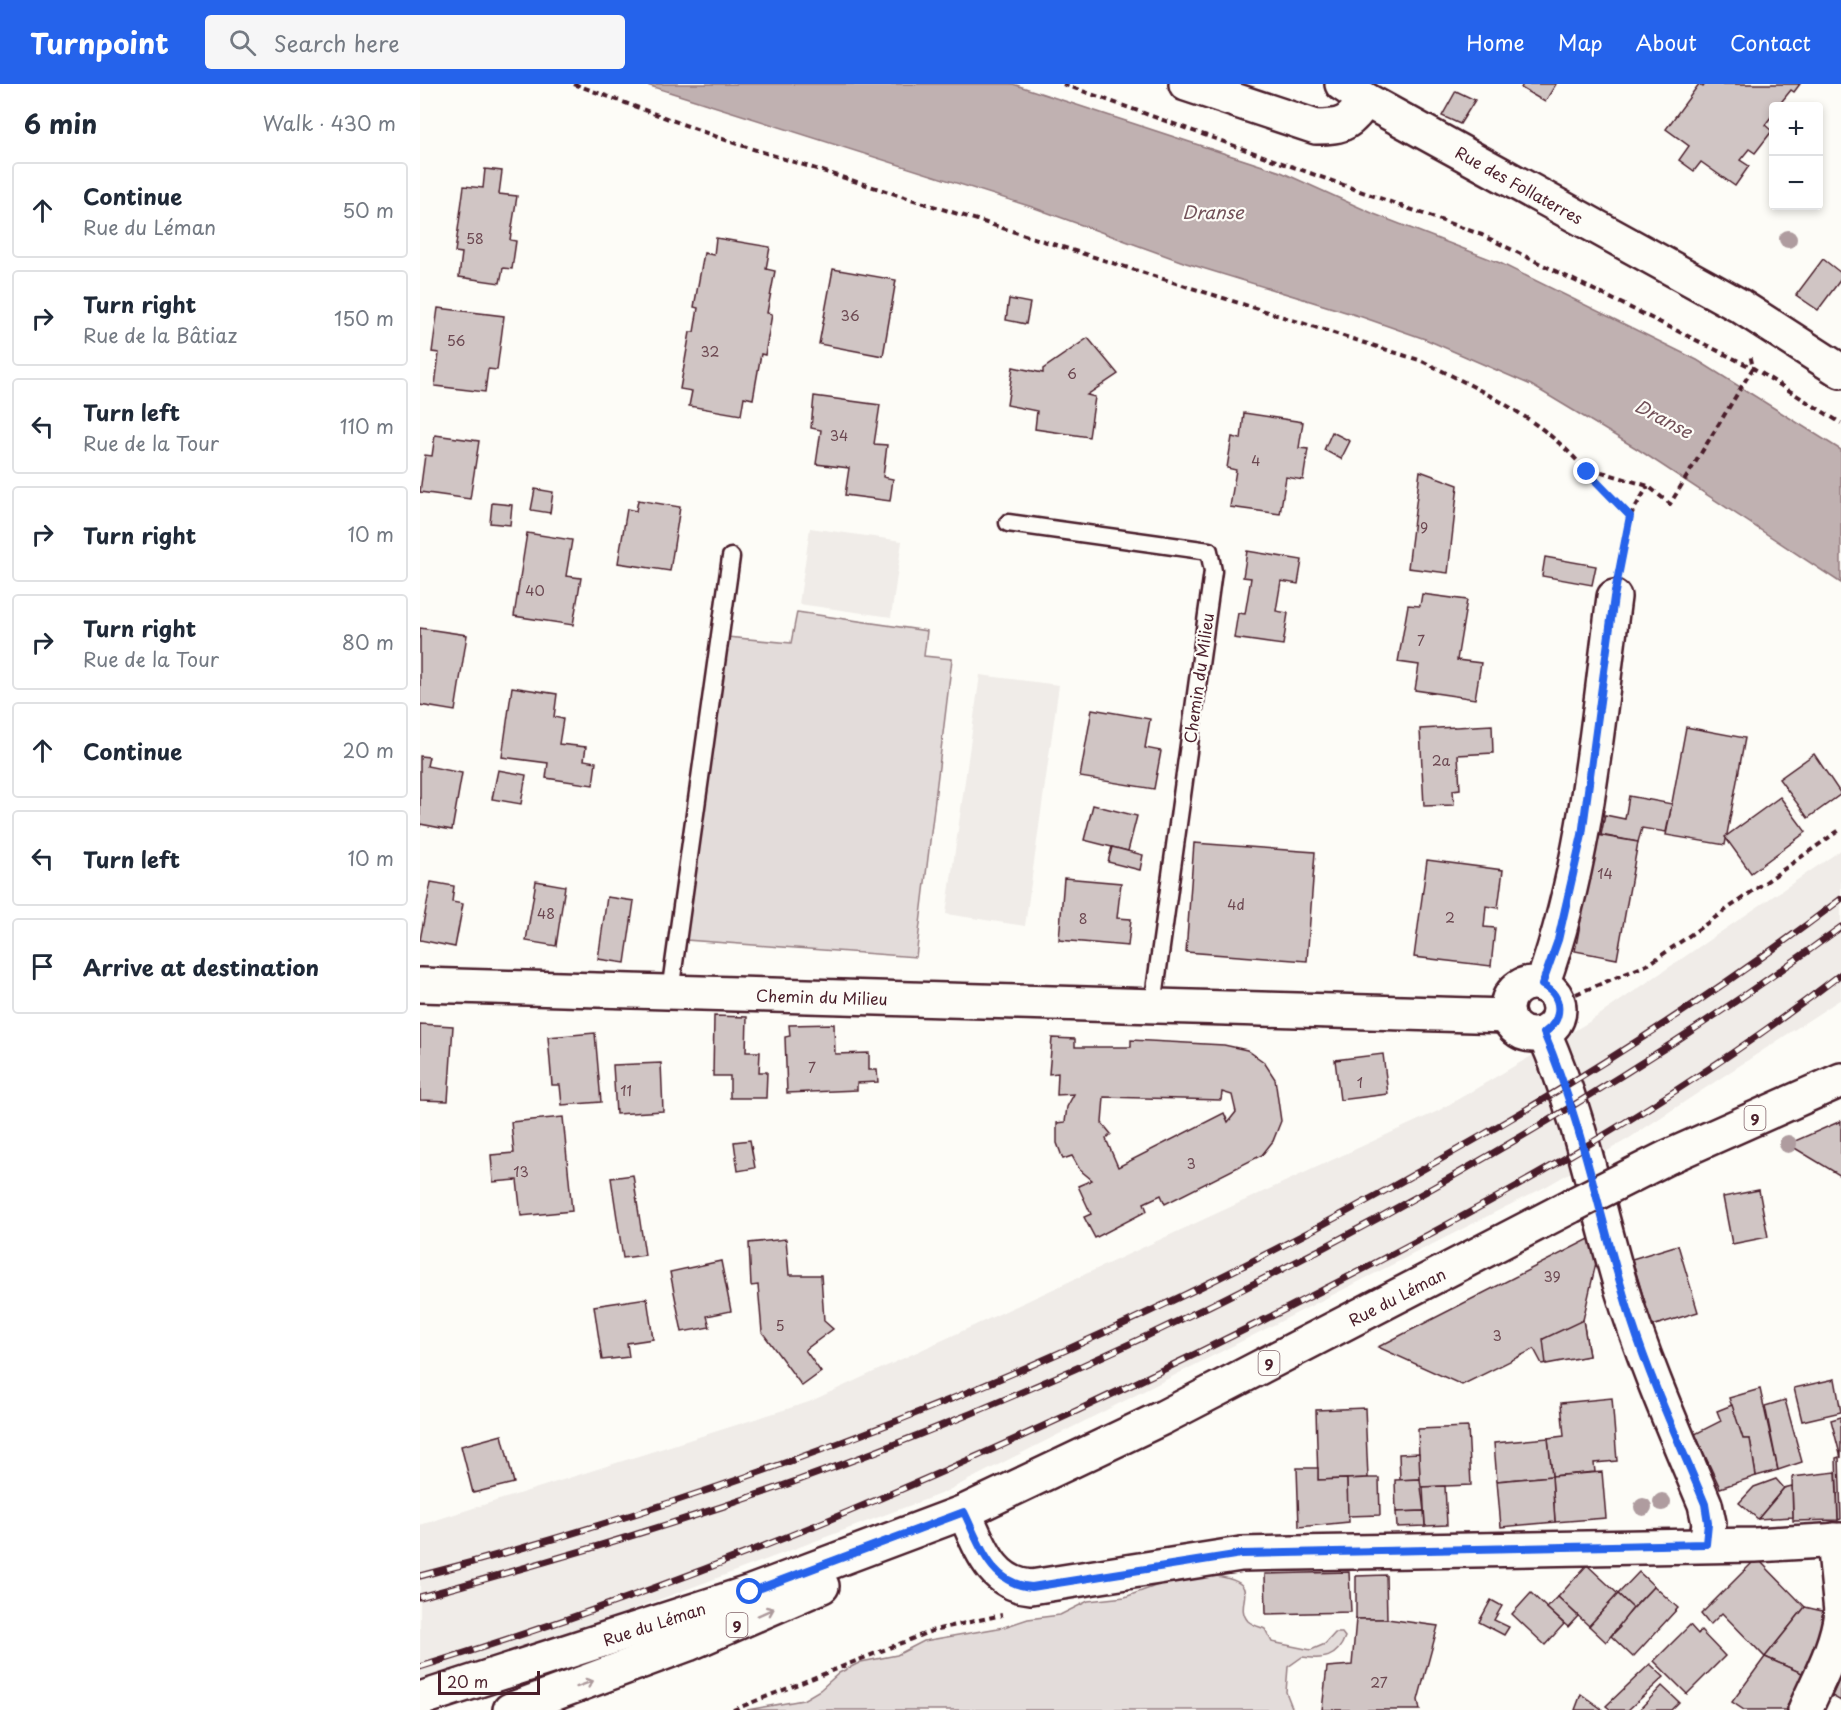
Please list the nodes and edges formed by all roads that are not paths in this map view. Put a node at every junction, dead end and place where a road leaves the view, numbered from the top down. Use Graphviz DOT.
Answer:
graph roads {
  1 [pos="1186,84"];
  2 [pos="1354,92"];
  3 [pos="1841,371"];
  4 [pos="1008,523"];
  5 [pos="731,557"];
  6 [pos="1614,597"];
  7 [pos="420,985"];
  8 [pos="670,992"];
  9 [pos="1550,992"];
  10 [pos="1154,1005"];
  11 [pos="1508,1016"];
  12 [pos="1544,1033"];
  13 [pos="1841,1080"];
  14 [pos="959,1514"];
  15 [pos="1837,1540"];
  16 [pos="1706,1544"];
  17 [pos="1841,1612"];
  18 [pos="420,1699"];
  19 [pos="510,1710"];
  20 [pos="1805,1710"];
  1 -- 2 [label="street, Rue des Follaterres"];
  2 -- 3 [label="street, Rue des Follaterres"];
  4 -- 10 [label="lane, Chemin du Milieu"];
  5 -- 8 [label="lane"];
  6 -- 9 [label="street"];
  7 -- 8 [label="street, Chemin du Milieu"];
  8 -- 10 [label="street, Chemin du Milieu"];
  9 -- 11 [label="street"];
  9 -- 12 [label="street"];
  10 -- 11 [label="street, Chemin du Milieu"];
  11 -- 12 [label="street"];
  12 -- 16 [label="street"];
  13 -- 14 [label="street, Rue du Léman / 9, bridge"];
  14 -- 16 [label="street"];
  14 -- 18 [label="street, Rue du Léman / 9"];
  19 -- 14 [label="street, Rue du Léman / 9, one-way"];
  15 -- 16 [label="street"];
  15 -- 17 [label="street"];
  17 -- 20 [label="street"];
}
